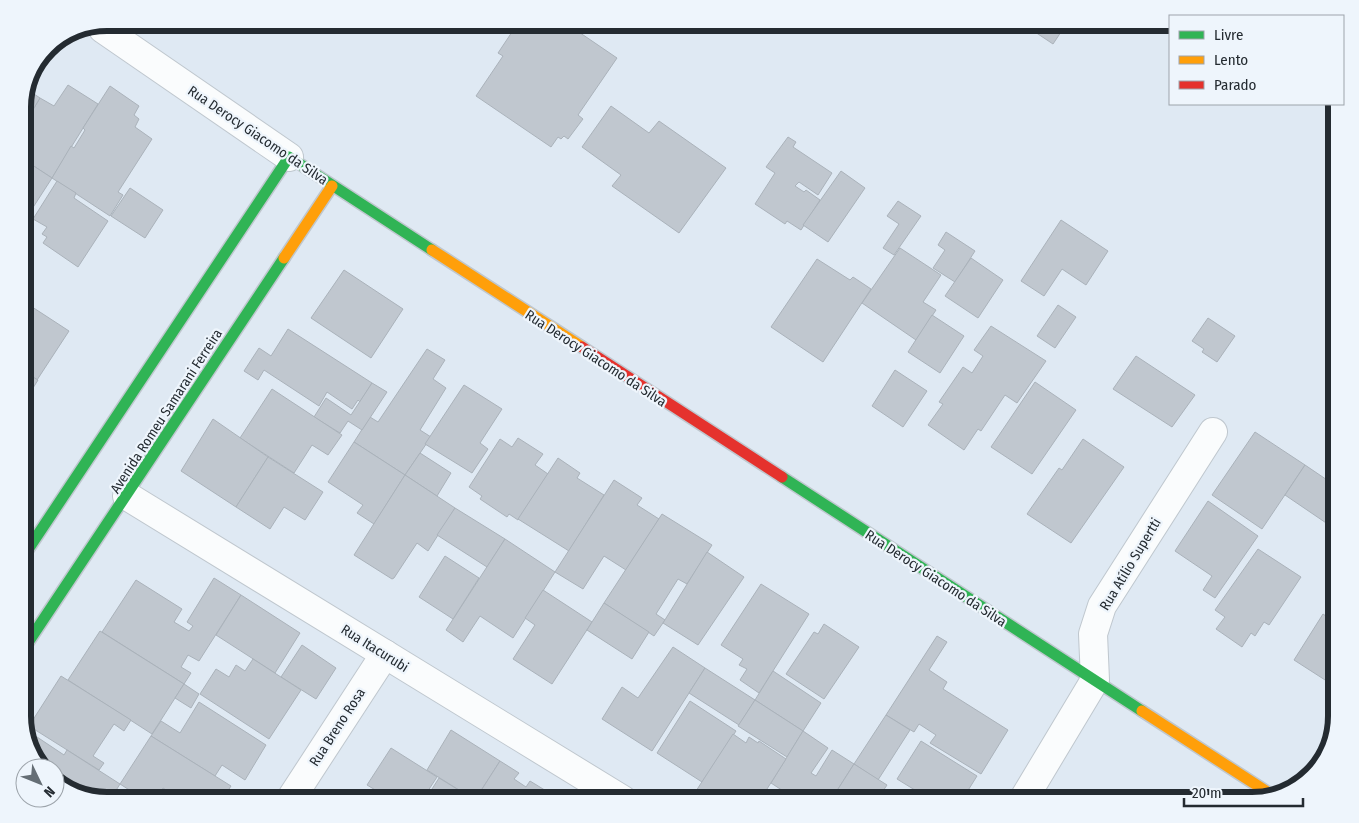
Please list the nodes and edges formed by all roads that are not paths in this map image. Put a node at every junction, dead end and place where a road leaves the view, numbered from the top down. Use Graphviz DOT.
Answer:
graph roads {
  1 [pos="105,31"];
  2 [pos="289,157"];
  3 [pos="332,186"];
  4 [pos="1213,432"];
  5 [pos="127,496"];
  6 [pos="31,545"];
  7 [pos="31,638"];
  8 [pos="385,654"];
  9 [pos="1094,680"];
  10 [pos="1265,790"];
  11 [pos="295,792"];
  12 [pos="611,792"];
  13 [pos="1028,792"];
  1 -- 2 [label="street, Rua Derocy Giacomo da Silva"];
  2 -- 3 [label="street, Rua Derocy Giacomo da Silva"];
  2 -- 6 [label="street"];
  3 -- 5 [label="street, Avenida Romeu Samarani Ferreira"];
  3 -- 9 [label="street, Rua Derocy Giacomo da Silva"];
  4 -- 9 [label="street, Rua Atílio Supertti"];
  5 -- 7 [label="street, Avenida Romeu Samarani Ferreira"];
  5 -- 8 [label="street, Rua Itacurubi"];
  8 -- 11 [label="street, Rua Breno Rosa"];
  8 -- 12 [label="street, Rua Itacurubi"];
  9 -- 10 [label="street"];
  9 -- 13 [label="street"];
}
